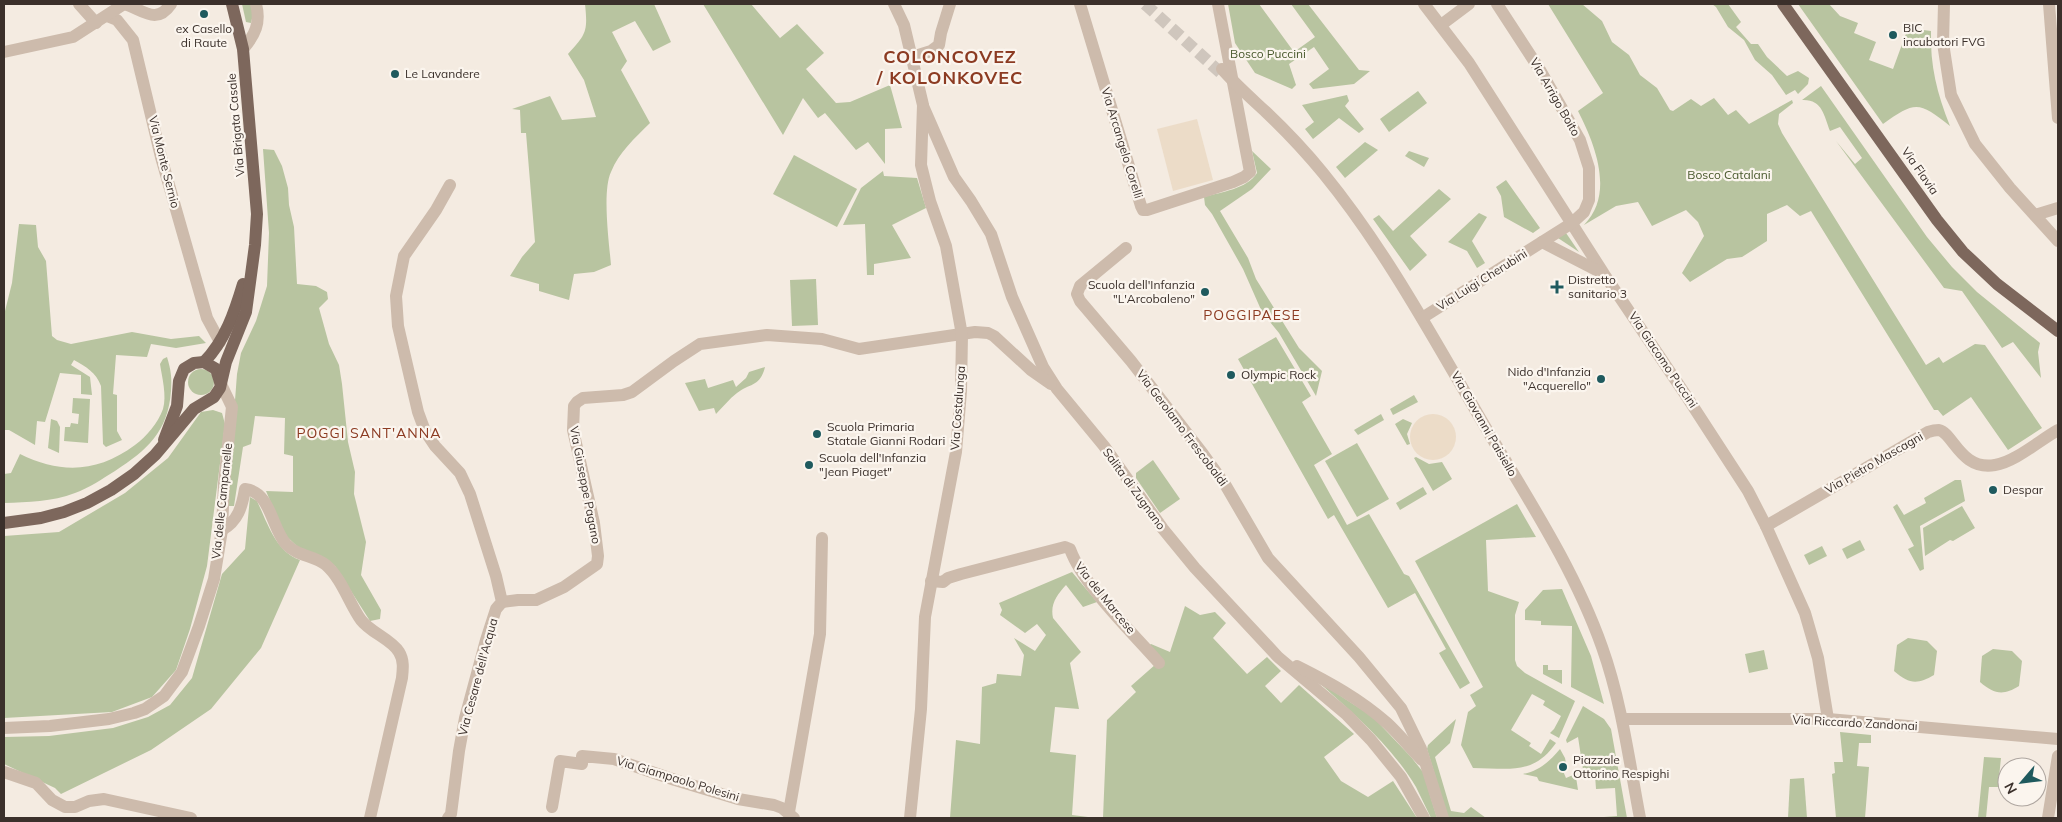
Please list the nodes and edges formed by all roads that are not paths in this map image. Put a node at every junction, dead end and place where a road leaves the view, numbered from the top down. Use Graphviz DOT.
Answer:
graph roads {
  1 [pos="79,4"];
  2 [pos="171,4"];
  3 [pos="232,4"];
  4 [pos="256,4"];
  5 [pos="894,4"];
  6 [pos="950,4"];
  7 [pos="1080,4"];
  8 [pos="1218,4"];
  9 [pos="1424,4"];
  10 [pos="1469,4"];
  11 [pos="1497,4"];
  12 [pos="1783,4"];
  13 [pos="1944,4"];
  14 [pos="2049,4"];
  15 [pos="101,20"];
  16 [pos="1442,25"];
  17 [pos="242,49"];
  18 [pos="4,52"];
  19 [pos="912,57"];
  20 [pos="1226,75"];
  21 [pos="923,106"];
  22 [pos="2058,118"];
  23 [pos="450,185"];
  24 [pos="2058,208"];
  25 [pos="2034,215"];
  26 [pos="1572,223"];
  27 [pos="2058,241"];
  28 [pos="1542,242"];
  29 [pos="255,246"];
  30 [pos="1126,248"];
  31 [pos="1604,274"];
  32 [pos="207,318"];
  33 [pos="1422,318"];
  34 [pos="228,326"];
  35 [pos="2058,331"];
  36 [pos="962,335"];
  37 [pos="220,342"];
  38 [pos="204,362"];
  39 [pos="220,382"];
  40 [pos="180,387"];
  41 [pos="1057,389"];
  42 [pos="206,402"];
  43 [pos="230,428"];
  44 [pos="2058,430"];
  45 [pos="155,455"];
  46 [pos="4,522"];
  47 [pos="1766,526"];
  48 [pos="222,530"];
  49 [pos="822,538"];
  50 [pos="931,581"];
  51 [pos="502,602"];
  52 [pos="1278,657"];
  53 [pos="1159,663"];
  54 [pos="1622,719"];
  55 [pos="1828,719"];
  56 [pos="4,728"];
  57 [pos="2058,739"];
  58 [pos="2058,756"];
  59 [pos="1427,766"];
  60 [pos="4,772"];
  61 [pos="552,807"];
  62 [pos="791,815"];
  63 [pos="191,818"];
  64 [pos="370,818"];
  65 [pos="448,818"];
  66 [pos="910,818"];
  67 [pos="1424,818"];
  68 [pos="1443,818"];
  69 [pos="1640,818"];
  70 [pos="2048,818"];
  1 -- 15 [label="street, Via Monte Sernio"];
  2 -- 15 [label="street"];
  3 -- 17 [label="main road, Via Brigata Casale"];
  4 -- 17 [label="street"];
  5 -- 19 [label="street, Via Costalunga"];
  6 -- 19 [label="street"];
  7 -- 20 [label="street, Via Arcangelo Corelli"];
  8 -- 20 [label="street, Via Arcangelo Corelli"];
  9 -- 16 [label="street, Via Giacomo Puccini"];
  10 -- 16 [label="street"];
  11 -- 26 [label="street, Via Arrigo Boito"];
  12 -- 35 [label="main road, Via Flavia"];
  13 -- 25 [label="street"];
  14 -- 22 [label="street"];
  15 -- 18 [label="street"];
  15 -- 32 [label="street, Via Monte Sernio"];
  16 -- 26 [label="street, Via Giacomo Puccini"];
  17 -- 29 [label="main road, Via Brigata Casale"];
  19 -- 21 [label="street, Via Costalunga"];
  20 -- 33 [label="street, Via Giovanni Paisiello"];
  21 -- 36 [label="street, Via Costalunga"];
  21 -- 41 [label="street, Salita di Zugnano"];
  23 -- 51 [label="street, Via Cesare dell'Acqua"];
  24 -- 25 [label="street"];
  25 -- 27 [label="street"];
  26 -- 28 [label="street, Via Luigi Cherubini"];
  26 -- 31 [label="street, Via Giacomo Puccini"];
  28 -- 31 [label="street"];
  28 -- 33 [label="street, Via Luigi Cherubini"];
  29 -- 34 [label="main road, Via Brigata Casale"];
  29 -- 39 [label="main road, Via Brigata Casale"];
  30 -- 59 [label="street, Via Gerolamo Frescobaldi"];
  31 -- 47 [label="street, Via Giacomo Puccini"];
  32 -- 34 [label="street"];
  32 -- 37 [label="street, Via Monte Sernio"];
  33 -- 54 [label="street, Via Giovanni Paisiello"];
  34 -- 37 [label="main road, Via Brigata Casale"];
  34 -- 39 [label="street"];
  36 -- 41 [label="street, Via Giuseppe Pagano"];
  36 -- 50 [label="street, Via Costalunga"];
  36 -- 51 [label="street, Via Giuseppe Pagano"];
  37 -- 38 [label="main road, Via Brigata Casale"];
  38 -- 39 [label="main road"];
  38 -- 40 [label="main road, Via Brigata Casale"];
  39 -- 42 [label="main road, Via Brigata Casale"];
  39 -- 43 [label="street, Via delle Campanelle"];
  40 -- 42 [label="main road"];
  40 -- 45 [label="main road, Via Brigata Casale"];
  41 -- 52 [label="street, Salita di Zugnano"];
  42 -- 43 [label="street, Via delle Campanelle"];
  42 -- 45 [label="main road, Via Brigata Casale"];
  43 -- 48 [label="street, Via delle Campanelle"];
  44 -- 47 [label="street, Via Pietro Mascagni"];
  45 -- 46 [label="main road, Via Brigata Casale"];
  47 -- 55 [label="street, Via Giacomo Puccini"];
  48 -- 56 [label="street, Via delle Campanelle"];
  48 -- 64 [label="street"];
  49 -- 62 [label="street, Via Giampaolo Polesini"];
  50 -- 53 [label="street, Via del Marcese"];
  50 -- 66 [label="street, Via Costalunga"];
  51 -- 65 [label="street, Via Cesare dell'Acqua"];
  52 -- 59 [label="street, Via Gerolamo Frescobaldi"];
  52 -- 67 [label="street, Salita di Zugnano"];
  54 -- 55 [label="street, Via Riccardo Zandonai"];
  54 -- 69 [label="street, Via Giovanni Paisiello"];
  55 -- 57 [label="street, Via Riccardo Zandonai"];
  58 -- 70 [label="street"];
  59 -- 68 [label="street, Via Gerolamo Frescobaldi"];
  60 -- 63 [label="street"];
  61 -- 62 [label="street, Via Giampaolo Polesini"];
}
